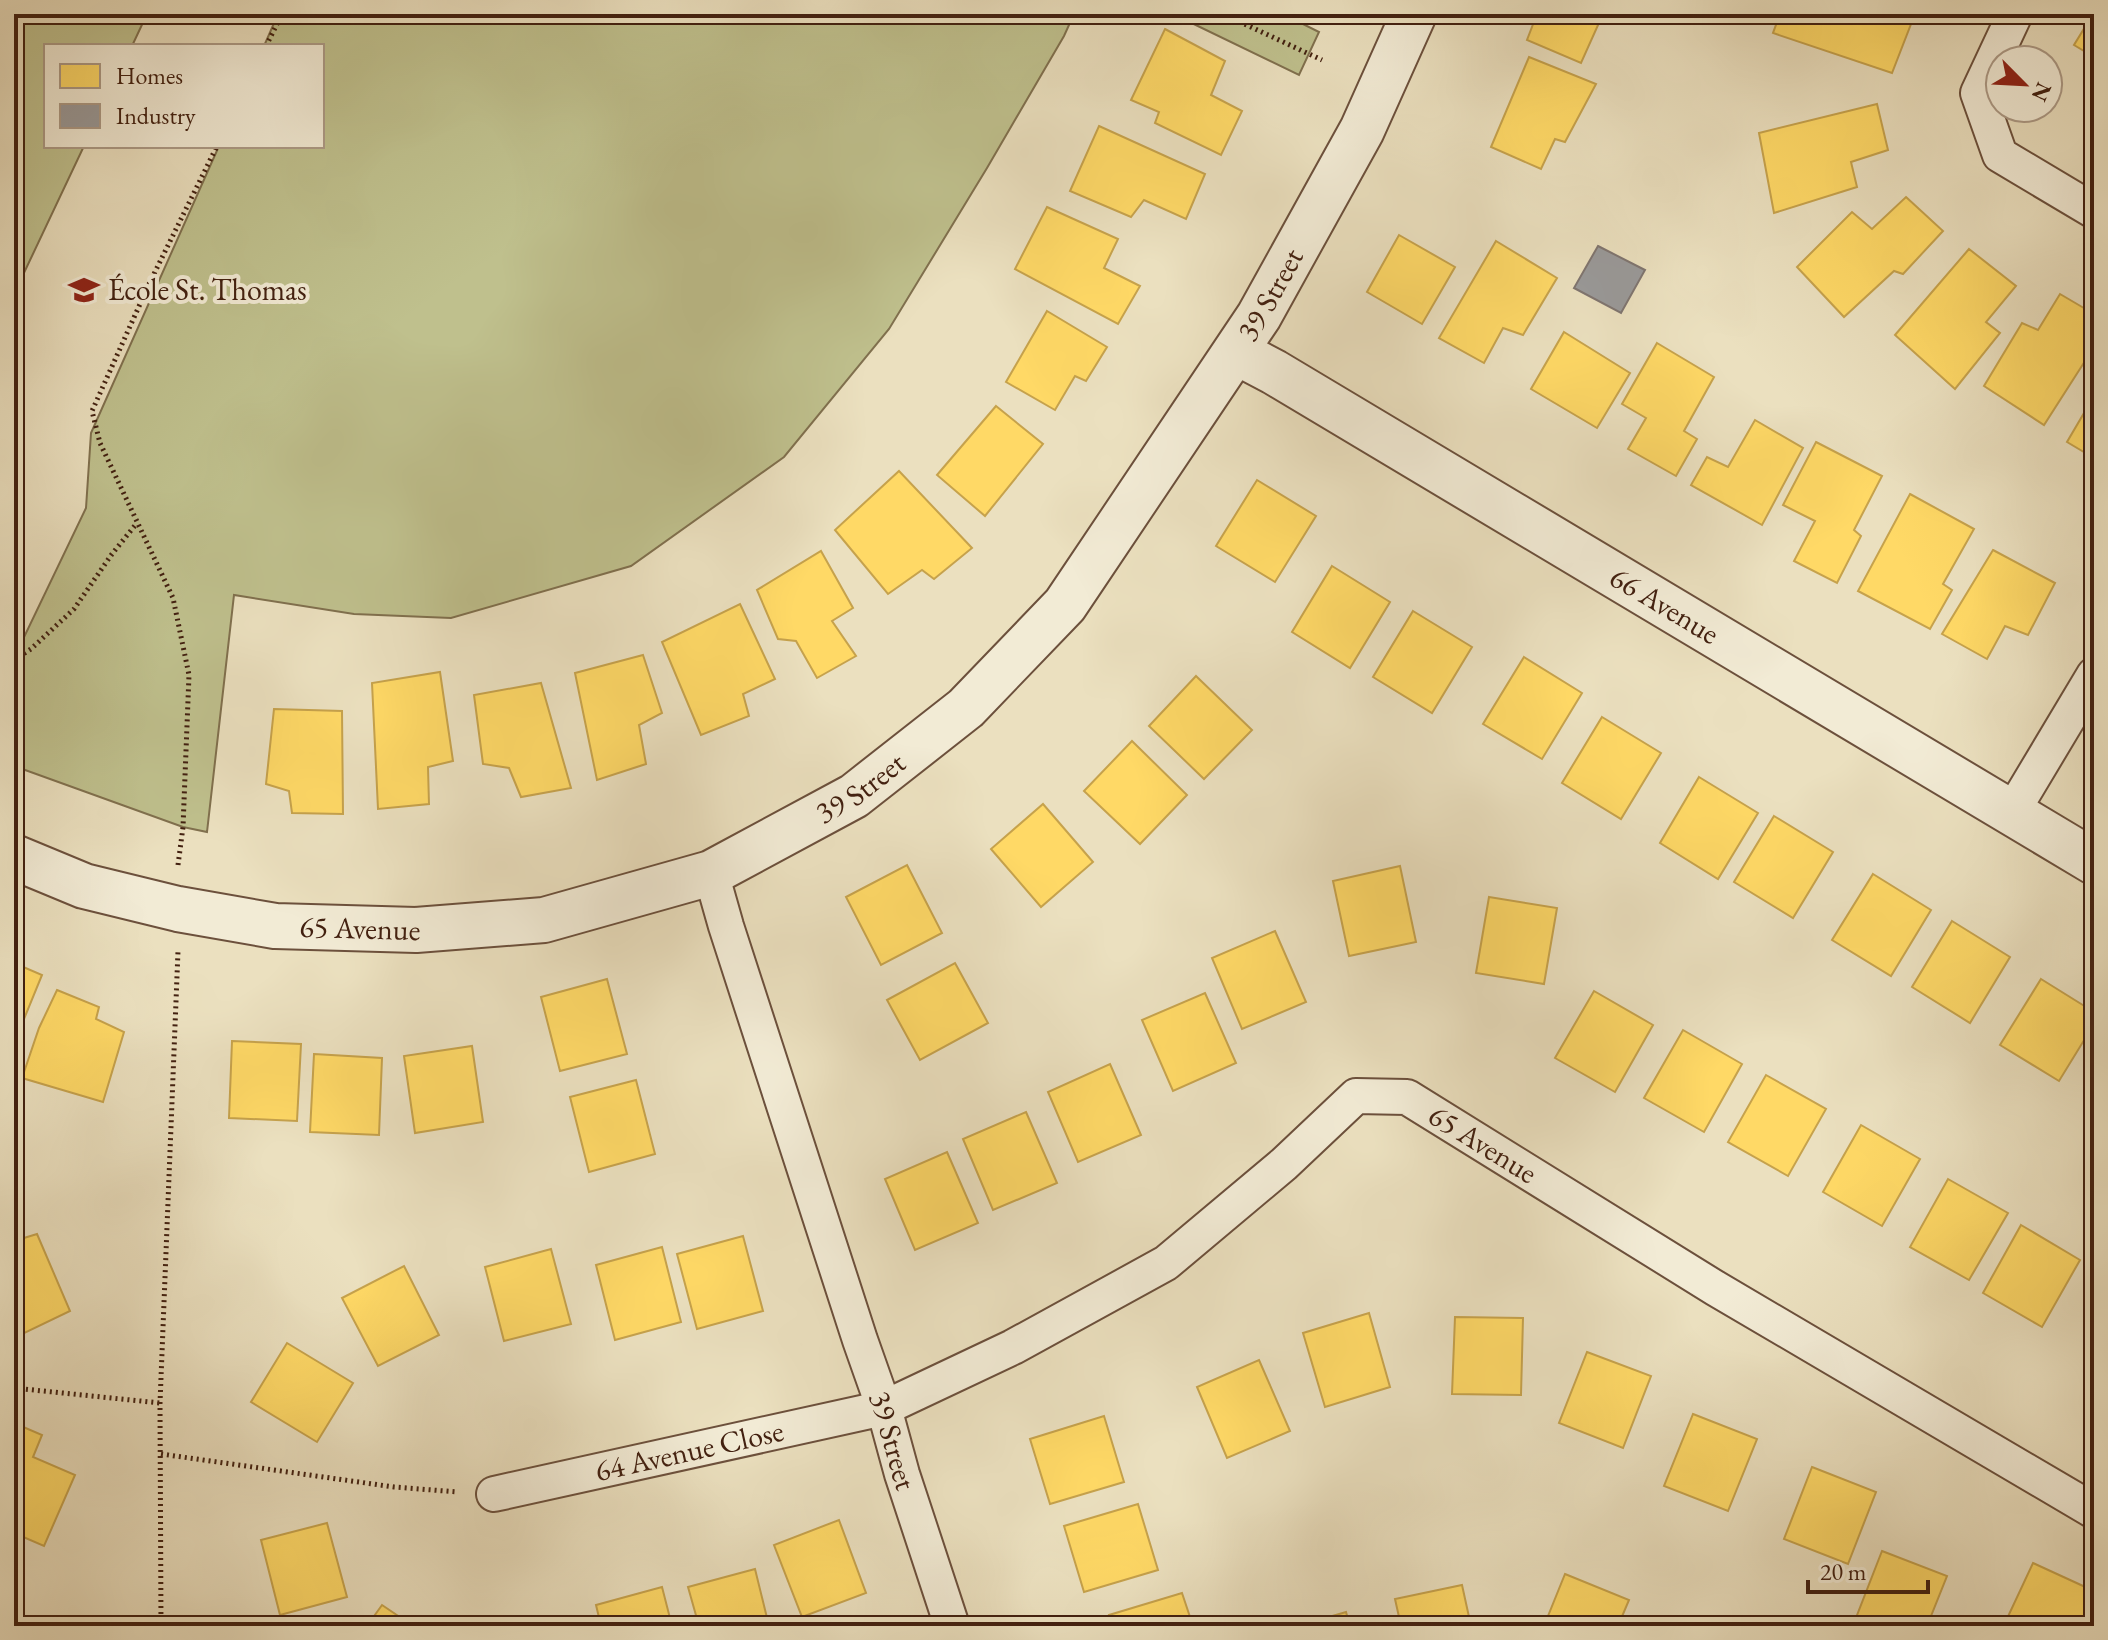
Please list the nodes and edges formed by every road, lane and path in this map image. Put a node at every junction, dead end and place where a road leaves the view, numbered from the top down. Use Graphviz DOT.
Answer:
graph roads {
  1 [pos="282,14"];
  2 [pos="1223,14"];
  3 [pos="1414,14"];
  4 [pos="2015,14"];
  5 [pos="267,44"];
  6 [pos="1322,60"];
  7 [pos="216,148"];
  8 [pos="2094,211"];
  9 [pos="1236,352"];
  10 [pos="137,523"];
  11 [pos="14,660"];
  12 [pos="2094,675"];
  13 [pos="2012,812"];
  14 [pos="14,857"];
  15 [pos="2094,862"];
  16 [pos="178,866"];
  17 [pos="711,873"];
  18 [pos="178,950"];
  19 [pos="14,1388"];
  20 [pos="160,1403"];
  21 [pos="884,1408"];
  22 [pos="161,1454"];
  23 [pos="494,1494"];
  24 [pos="2094,1511"];
  25 [pos="161,1626"];
  26 [pos="952,1626"];
  1 -- 5 [label="path"];
  2 -- 6 [label="path"];
  3 -- 9 [label="street, 39 Street"];
  4 -- 8 [label="street"];
  7 -- 10 [label="path"];
  9 -- 13 [label="street, 66 Avenue"];
  9 -- 17 [label="street, 39 Street"];
  10 -- 11 [label="path"];
  10 -- 16 [label="path"];
  12 -- 13 [label="street"];
  13 -- 15 [label="street, 66 Avenue"];
  14 -- 17 [label="street, 65 Avenue"];
  17 -- 21 [label="street, 39 Street"];
  18 -- 20 [label="path"];
  19 -- 20 [label="path"];
  20 -- 22 [label="path"];
  21 -- 23 [label="street, 64 Avenue Close"];
  21 -- 24 [label="street, 65 Avenue"];
  21 -- 26 [label="street, 39 Street"];
  22 -- 23 [label="path"];
  22 -- 25 [label="path"];
}
